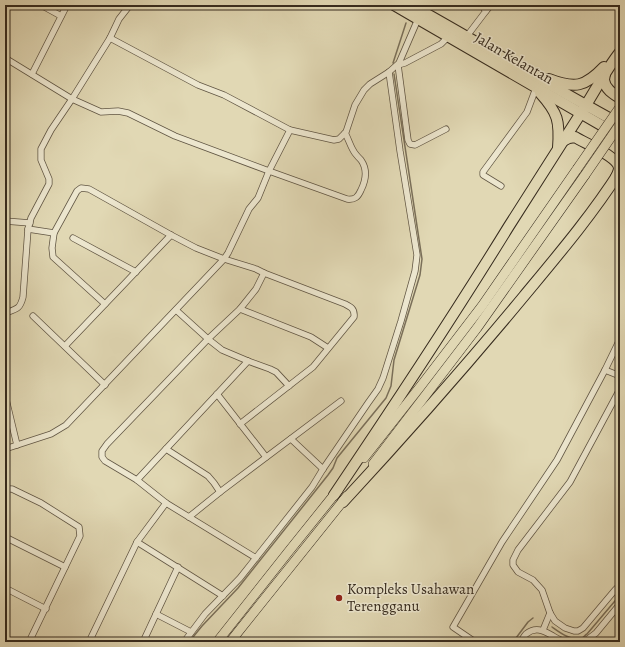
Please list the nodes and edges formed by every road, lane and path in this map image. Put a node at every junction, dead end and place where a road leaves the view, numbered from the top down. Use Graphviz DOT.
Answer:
graph roads {
  1 [pos="41,5"];
  2 [pos="67,5"];
  3 [pos="130,5"];
  4 [pos="394,5"];
  5 [pos="411,5"];
  6 [pos="481,5"];
  7 [pos="490,5"];
  8 [pos="486,11"];
  9 [pos="61,16"];
  10 [pos="418,19"];
  11 [pos="467,36"];
  12 [pos="448,37"];
  13 [pos="110,38"];
  14 [pos="619,53"];
  15 [pos="5,58"];
  16 [pos="398,65"];
  17 [pos="525,70"];
  18 [pos="389,72"];
  19 [pos="606,72"];
  20 [pos="32,74"];
  21 [pos="536,88"];
  22 [pos="620,98"];
  23 [pos="72,99"];
  24 [pos="620,107"];
  25 [pos="583,109"];
  26 [pos="620,124"];
  27 [pos="446,129"];
  28 [pos="290,130"];
  29 [pos="346,133"];
  30 [pos="620,136"];
  31 [pos="560,144"];
  32 [pos="269,171"];
  33 [pos="581,172"];
  34 [pos="619,176"];
  35 [pos="501,186"];
  36 [pos="5,221"];
  37 [pos="29,226"];
  38 [pos="54,233"];
  39 [pos="171,235"];
  40 [pos="74,238"];
  41 [pos="224,259"];
  42 [pos="136,272"];
  43 [pos="264,273"];
  44 [pos="105,304"];
  45 [pos="240,309"];
  46 [pos="176,310"];
  47 [pos="5,313"];
  48 [pos="33,316"];
  49 [pos="208,339"];
  50 [pos="620,340"];
  51 [pos="65,346"];
  52 [pos="328,348"];
  53 [pos="248,361"];
  54 [pos="607,370"];
  55 [pos="620,376"];
  56 [pos="105,385"];
  57 [pos="289,386"];
  58 [pos="620,390"];
  59 [pos="217,394"];
  60 [pos="5,395"];
  61 [pos="341,401"];
  62 [pos="240,424"];
  63 [pos="291,439"];
  64 [pos="17,445"];
  65 [pos="5,449"];
  66 [pos="166,449"];
  67 [pos="266,457"];
  68 [pos="323,469"];
  69 [pos="136,480"];
  70 [pos="5,489"];
  71 [pos="220,492"];
  72 [pos="334,495"];
  73 [pos="343,502"];
  74 [pos="166,503"];
  75 [pos="189,517"];
  76 [pos="5,537"];
  77 [pos="137,542"];
  78 [pos="256,558"];
  79 [pos="65,567"];
  80 [pos="178,567"];
  81 [pos="620,585"];
  82 [pos="5,588"];
  83 [pos="223,596"];
  84 [pos="620,604"];
  85 [pos="46,609"];
  86 [pos="550,613"];
  87 [pos="156,614"];
  88 [pos="543,630"];
  89 [pos="191,632"];
  90 [pos="29,642"];
  91 [pos="89,642"];
  92 [pos="143,642"];
  93 [pos="184,642"];
  94 [pos="217,642"];
  95 [pos="230,642"];
  96 [pos="475,642"];
  97 [pos="520,642"];
  98 [pos="565,642"];
  99 [pos="584,642"];
  1 -- 9 [label="street"];
  2 -- 9 [label="street"];
  3 -- 13 [label="street"];
  4 -- 10 [label="highway, Jalan Kelantan"];
  5 -- 11 [label="highway, Jalan Kelantan"];
  6 -- 8 [label="street"];
  7 -- 8 [label="street"];
  8 -- 11 [label="street"];
  9 -- 20 [label="street"];
  10 -- 12 [label="highway, Jalan Kelantan"];
  10 -- 16 [label="street"];
  11 -- 17 [label="highway, Jalan Kelantan"];
  12 -- 16 [label="street"];
  12 -- 21 [label="highway, Jalan Kelantan"];
  13 -- 23 [label="street"];
  13 -- 28 [label="street"];
  14 -- 17 [label="highway"];
  14 -- 19 [label="highway"];
  15 -- 20 [label="street"];
  16 -- 18 [label="street"];
  16 -- 27 [label="street"];
  17 -- 25 [label="highway, Jalan Kelantan"];
  18 -- 29 [label="street"];
  18 -- 68 [label="street"];
  19 -- 22 [label="highway"];
  19 -- 25 [label="highway"];
  20 -- 23 [label="street"];
  21 -- 25 [label="highway, Jalan Kelantan"];
  21 -- 31 [label="highway"];
  21 -- 35 [label="street"];
  23 -- 32 [label="street"];
  23 -- 37 [label="street"];
  24 -- 33 [label="main road, bridge"];
  25 -- 26 [label="highway, Jalan Kelantan"];
  25 -- 30 [label="highway, Jalan Kelantan"];
  25 -- 31 [label="highway"];
  26 -- 33 [label="main road, bridge"];
  28 -- 29 [label="street"];
  28 -- 32 [label="street"];
  29 -- 32 [label="street"];
  31 -- 34 [label="highway"];
  31 -- 72 [label="highway"];
  32 -- 41 [label="street"];
  33 -- 72 [label="main road"];
  33 -- 73 [label="main road"];
  34 -- 73 [label="highway"];
  36 -- 37 [label="street"];
  37 -- 38 [label="street"];
  37 -- 47 [label="street"];
  38 -- 39 [label="street"];
  38 -- 44 [label="street"];
  39 -- 41 [label="street"];
  39 -- 42 [label="street"];
  40 -- 42 [label="street"];
  41 -- 43 [label="street"];
  41 -- 46 [label="street"];
  42 -- 44 [label="street"];
  43 -- 45 [label="street"];
  43 -- 52 [label="street"];
  44 -- 51 [label="street"];
  45 -- 49 [label="street"];
  45 -- 52 [label="street"];
  46 -- 49 [label="street"];
  46 -- 56 [label="street"];
  48 -- 51 [label="street"];
  49 -- 53 [label="street"];
  49 -- 69 [label="street"];
  50 -- 54 [label="street"];
  51 -- 56 [label="street"];
  52 -- 57 [label="street"];
  53 -- 57 [label="street"];
  53 -- 59 [label="street"];
  54 -- 55 [label="street"];
  54 -- 96 [label="street"];
  56 -- 64 [label="street"];
  57 -- 62 [label="street"];
  58 -- 86 [label="street"];
  59 -- 62 [label="street"];
  59 -- 66 [label="street"];
  60 -- 64 [label="street"];
  61 -- 63 [label="street"];
  62 -- 67 [label="street"];
  63 -- 67 [label="street"];
  63 -- 68 [label="street"];
  64 -- 65 [label="street"];
  66 -- 69 [label="street"];
  66 -- 71 [label="street"];
  67 -- 71 [label="street"];
  68 -- 78 [label="street"];
  69 -- 74 [label="street"];
  70 -- 79 [label="street"];
  71 -- 75 [label="street"];
  72 -- 94 [label="main road"];
  73 -- 95 [label="main road"];
  74 -- 75 [label="street"];
  74 -- 77 [label="street"];
  75 -- 78 [label="street"];
  76 -- 79 [label="street"];
  77 -- 80 [label="street"];
  77 -- 91 [label="street"];
  78 -- 83 [label="street"];
  79 -- 85 [label="street"];
  80 -- 83 [label="street"];
  80 -- 87 [label="street"];
  81 -- 86 [label="street"];
  82 -- 85 [label="street"];
  83 -- 89 [label="street"];
  84 -- 99 [label="street"];
  85 -- 90 [label="street"];
  86 -- 88 [label="street"];
  87 -- 89 [label="street"];
  87 -- 92 [label="street"];
  88 -- 97 [label="street"];
  88 -- 98 [label="street"];
  89 -- 93 [label="street"];
}
